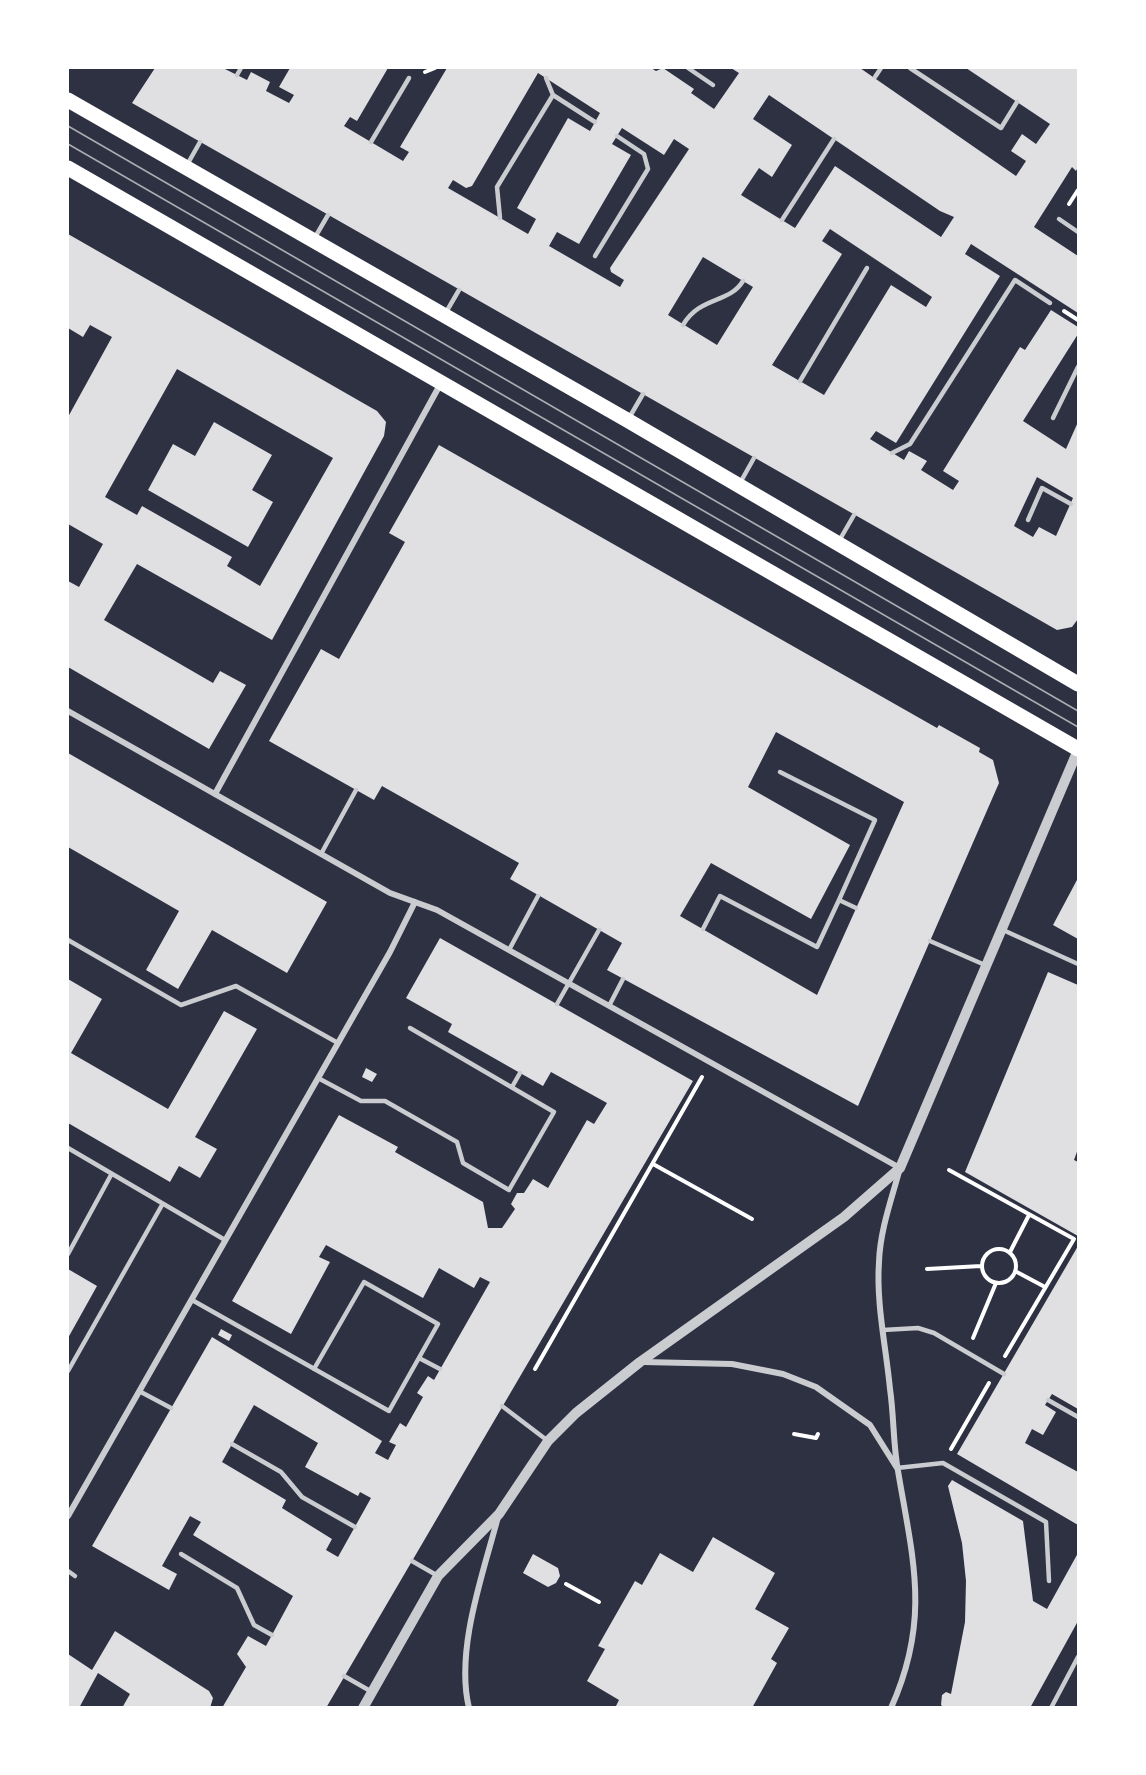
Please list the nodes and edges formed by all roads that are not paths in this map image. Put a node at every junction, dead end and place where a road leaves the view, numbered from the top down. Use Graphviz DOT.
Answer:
graph roads {
  1 [pos="241,68"];
  2 [pos="688,68"];
  3 [pos="881,68"];
  4 [pos="910,68"];
  5 [pos="237,75"];
  6 [pos="875,77"];
  7 [pos="410,78"];
  8 [pos="546,78"];
  9 [pos="712,85"];
  10 [pos="553,95"];
  11 [pos="68,100"];
  12 [pos="1017,102"];
  13 [pos="595,122"];
  14 [pos="617,136"];
  15 [pos="834,139"];
  16 [pos="200,142"];
  17 [pos="371,142"];
  18 [pos="68,168"];
  19 [pos="186,168"];
  20 [pos="328,215"];
  21 [pos="500,218"];
  22 [pos="1059,219"];
  23 [pos="782,220"];
  24 [pos="1078,232"];
  25 [pos="313,241"];
  26 [pos="595,256"];
  27 [pos="867,268"];
  28 [pos="743,281"];
  29 [pos="459,290"];
  30 [pos="1050,303"];
  31 [pos="444,316"];
  32 [pos="683,325"];
  33 [pos="1078,367"];
  34 [pos="800,381"];
  35 [pos="442,382"];
  36 [pos="643,394"];
  37 [pos="1053,418"];
  38 [pos="627,420"];
  39 [pos="892,453"];
  40 [pos="754,458"];
  41 [pos="739,485"];
  42 [pos="1071,504"];
  43 [pos="854,514"];
  44 [pos="1028,520"];
  45 [pos="837,543"];
  46 [pos="1078,684"];
  47 [pos="68,711"];
  48 [pos="1078,749"];
  49 [pos="780,772"];
  50 [pos="356,790"];
  51 [pos="215,794"];
  52 [pos="321,854"];
  53 [pos="538,896"];
  54 [pos="839,900"];
  55 [pos="415,902"];
  56 [pos="856,908"];
  57 [pos="703,929"];
  58 [pos="599,930"];
  59 [pos="1003,930"];
  60 [pos="68,940"];
  61 [pos="930,941"];
  62 [pos="508,950"];
  63 [pos="1078,964"];
  64 [pos="987,966"];
  65 [pos="623,979"];
  66 [pos="569,983"];
  67 [pos="557,1004"];
  68 [pos="609,1006"];
  69 [pos="410,1028"];
  70 [pos="338,1043"];
  71 [pos="520,1073"];
  72 [pos="318,1078"];
  73 [pos="512,1087"];
  74 [pos="68,1148"];
  75 [pos="900,1168"];
  76 [pos="111,1175"];
  77 [pos="162,1204"];
  78 [pos="225,1240"];
  79 [pos="68,1254"];
  80 [pos="192,1300"];
  81 [pos="884,1330"];
  82 [pos="419,1358"];
  83 [pos="640,1362"];
  84 [pos="314,1369"];
  85 [pos="440,1369"];
  86 [pos="68,1371"];
  87 [pos="1004,1374"];
  88 [pos="139,1390"];
  89 [pos="1048,1400"];
  90 [pos="502,1406"];
  91 [pos="171,1408"];
  92 [pos="1078,1417"];
  93 [pos="548,1441"];
  94 [pos="232,1444"];
  95 [pos="897,1468"];
  96 [pos="498,1514"];
  97 [pos="68,1516"];
  98 [pos="355,1527"];
  99 [pos="181,1554"];
  100 [pos="412,1561"];
  101 [pos="68,1571"];
  102 [pos="75,1576"];
  103 [pos="438,1576"];
  104 [pos="1049,1581"];
  105 [pos="272,1635"];
  106 [pos="1078,1657"];
  107 [pos="344,1676"];
  108 [pos="372,1692"];
  109 [pos="363,1707"];
  110 [pos="470,1707"];
  111 [pos="891,1707"];
  112 [pos="1051,1707"];
  1 -- 5 [label="lane"];
  2 -- 9 [label="lane"];
  3 -- 6 [label="lane"];
  4 -- 12 [label="lane"];
  7 -- 17 [label="lane"];
  8 -- 10 [label="lane"];
  10 -- 13 [label="lane"];
  10 -- 21 [label="lane"];
  11 -- 19 [label="main road"];
  14 -- 26 [label="lane"];
  15 -- 23 [label="lane"];
  16 -- 19 [label="lane"];
  18 -- 35 [label="main road"];
  19 -- 25 [label="main road"];
  20 -- 25 [label="lane"];
  22 -- 24 [label="lane"];
  25 -- 31 [label="main road"];
  27 -- 34 [label="lane"];
  28 -- 32 [label="lane"];
  29 -- 31 [label="lane"];
  30 -- 39 [label="lane"];
  31 -- 38 [label="main road"];
  33 -- 37 [label="lane"];
  35 -- 48 [label="main road"];
  35 -- 51 [label="street"];
  36 -- 38 [label="lane"];
  38 -- 41 [label="main road"];
  40 -- 41 [label="lane"];
  41 -- 45 [label="main road"];
  42 -- 44 [label="lane"];
  43 -- 45 [label="lane"];
  45 -- 46 [label="main road"];
  47 -- 51 [label="street"];
  48 -- 59 [label="street"];
  49 -- 54 [label="lane"];
  50 -- 52 [label="lane"];
  51 -- 52 [label="street"];
  52 -- 55 [label="street"];
  53 -- 62 [label="lane"];
  54 -- 56 [label="lane"];
  54 -- 57 [label="lane"];
  55 -- 62 [label="street"];
  55 -- 70 [label="street"];
  58 -- 66 [label="lane"];
  59 -- 63 [label="lane"];
  59 -- 64 [label="street"];
  60 -- 70 [label="lane"];
  61 -- 64 [label="lane"];
  62 -- 66 [label="street"];
  64 -- 75 [label="street"];
  65 -- 68 [label="lane"];
  66 -- 67 [label="lane"];
  66 -- 68 [label="street"];
  68 -- 75 [label="street"];
  69 -- 73 [label="lane"];
  70 -- 72 [label="street"];
  71 -- 73 [label="lane"];
  72 -- 73 [label="lane"];
  72 -- 78 [label="street"];
  74 -- 76 [label="lane"];
  75 -- 81 [label="street"];
  75 -- 83 [label="street"];
  76 -- 77 [label="lane"];
  76 -- 79 [label="lane"];
  77 -- 78 [label="lane"];
  77 -- 86 [label="lane"];
  78 -- 80 [label="street"];
  80 -- 84 [label="lane"];
  80 -- 88 [label="street"];
  81 -- 87 [label="lane"];
  81 -- 95 [label="street"];
  82 -- 84 [label="lane"];
  82 -- 84 [label="lane"];
  82 -- 85 [label="lane"];
  83 -- 93 [label="street"];
  83 -- 95 [label="street"];
  88 -- 91 [label="lane"];
  88 -- 97 [label="street"];
  89 -- 92 [label="lane"];
  90 -- 93 [label="lane"];
  93 -- 96 [label="street"];
  94 -- 98 [label="lane"];
  95 -- 104 [label="lane"];
  95 -- 111 [label="street"];
  96 -- 103 [label="street"];
  96 -- 110 [label="street"];
  99 -- 105 [label="lane"];
  100 -- 103 [label="lane"];
  101 -- 102 [label="lane"];
  103 -- 108 [label="street"];
  106 -- 112 [label="lane"];
  107 -- 108 [label="lane"];
  108 -- 109 [label="street"];
}
